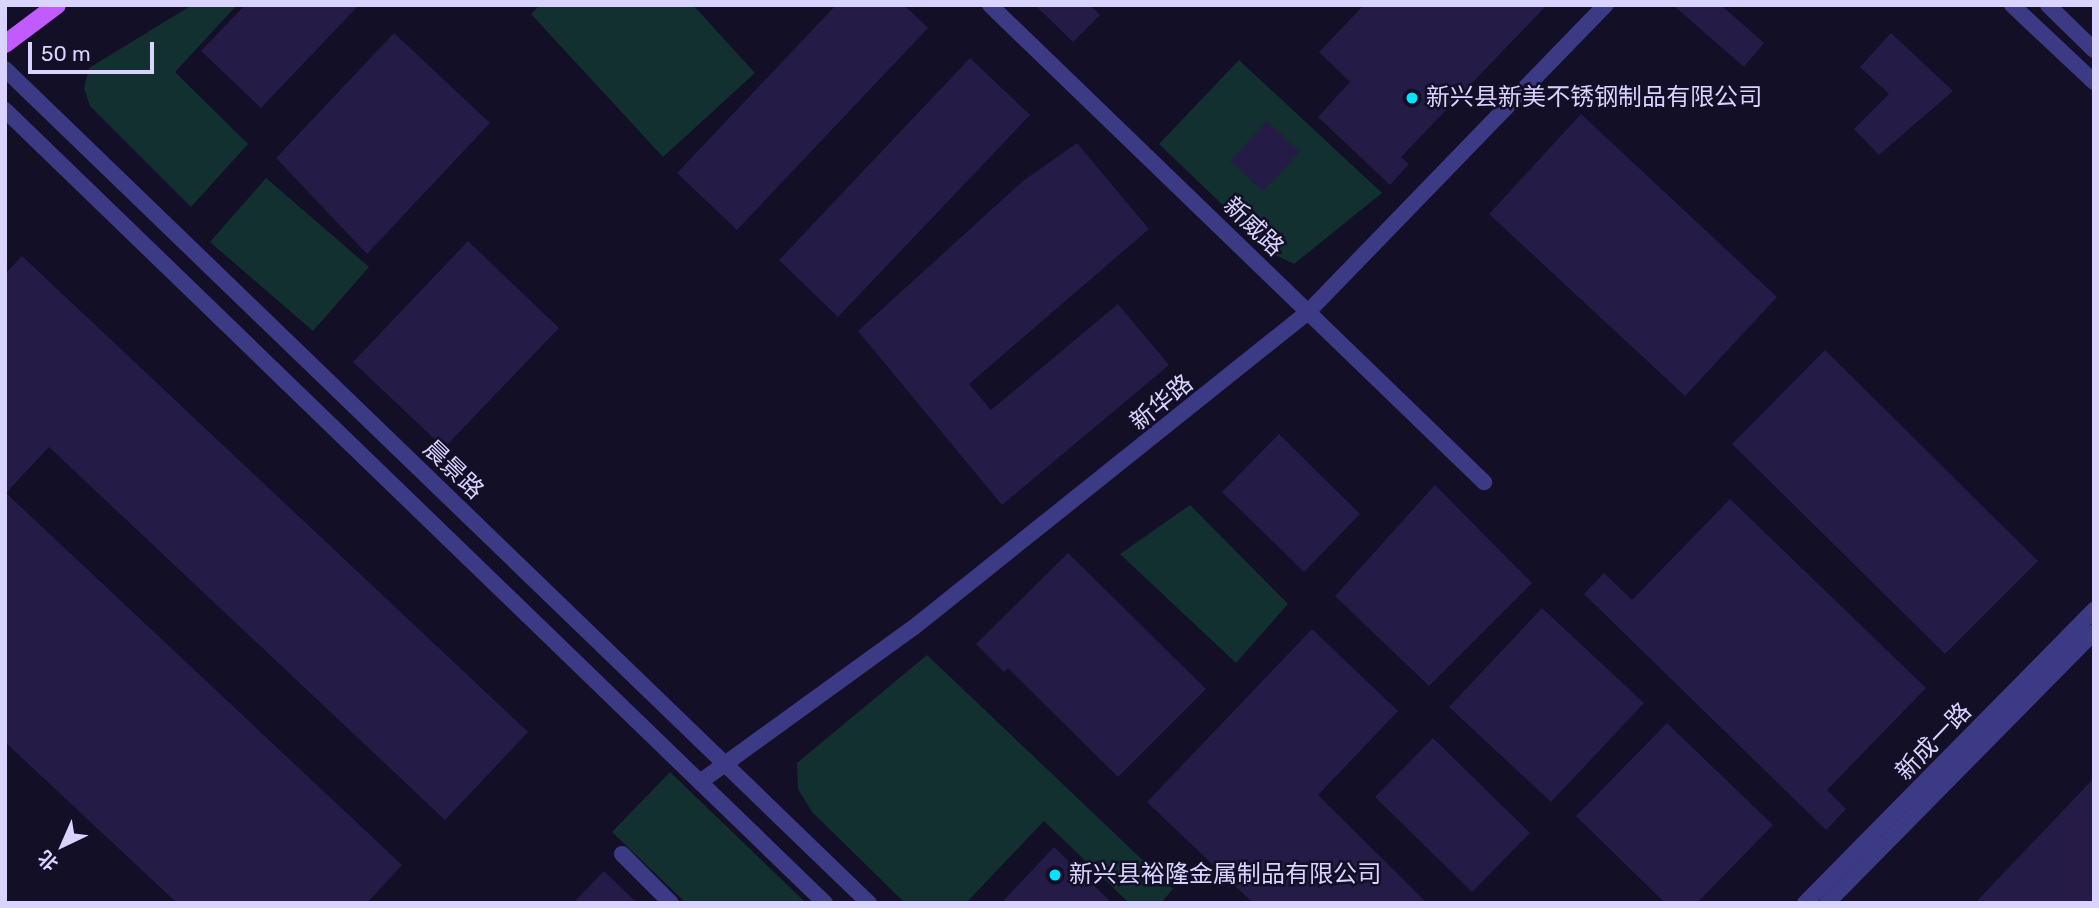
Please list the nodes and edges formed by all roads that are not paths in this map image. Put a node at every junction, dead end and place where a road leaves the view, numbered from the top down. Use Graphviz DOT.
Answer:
graph roads {
  1 [pos="57,5"];
  2 [pos="990,5"];
  3 [pos="1606,5"];
  4 [pos="2012,5"];
  5 [pos="2048,5"];
  6 [pos="5,44"];
  7 [pos="2094,50"];
  8 [pos="5,69"];
  9 [pos="2094,82"];
  10 [pos="5,110"];
  11 [pos="1308,312"];
  12 [pos="1484,482"];
  13 [pos="2094,610"];
  14 [pos="2094,632"];
  15 [pos="726,765"];
  16 [pos="700,782"];
  17 [pos="622,854"];
  18 [pos="671,903"];
  19 [pos="825,903"];
  20 [pos="869,903"];
  21 [pos="1805,903"];
  22 [pos="1827,903"];
  1 -- 6 [label="main road"];
  2 -- 11 [label="street, 新威路"];
  3 -- 11 [label="street, 新华路"];
  4 -- 9 [label="street"];
  5 -- 7 [label="street"];
  8 -- 15 [label="street, 晨景路"];
  10 -- 16 [label="street"];
  11 -- 12 [label="street, 新威路"];
  11 -- 15 [label="street, 新华路"];
  13 -- 21 [label="street, 新成一路"];
  14 -- 22 [label="street, 新成一路"];
  15 -- 16 [label="street, 新华路"];
  15 -- 20 [label="street, 晨景路"];
  16 -- 19 [label="street"];
  17 -- 18 [label="street"];
}
